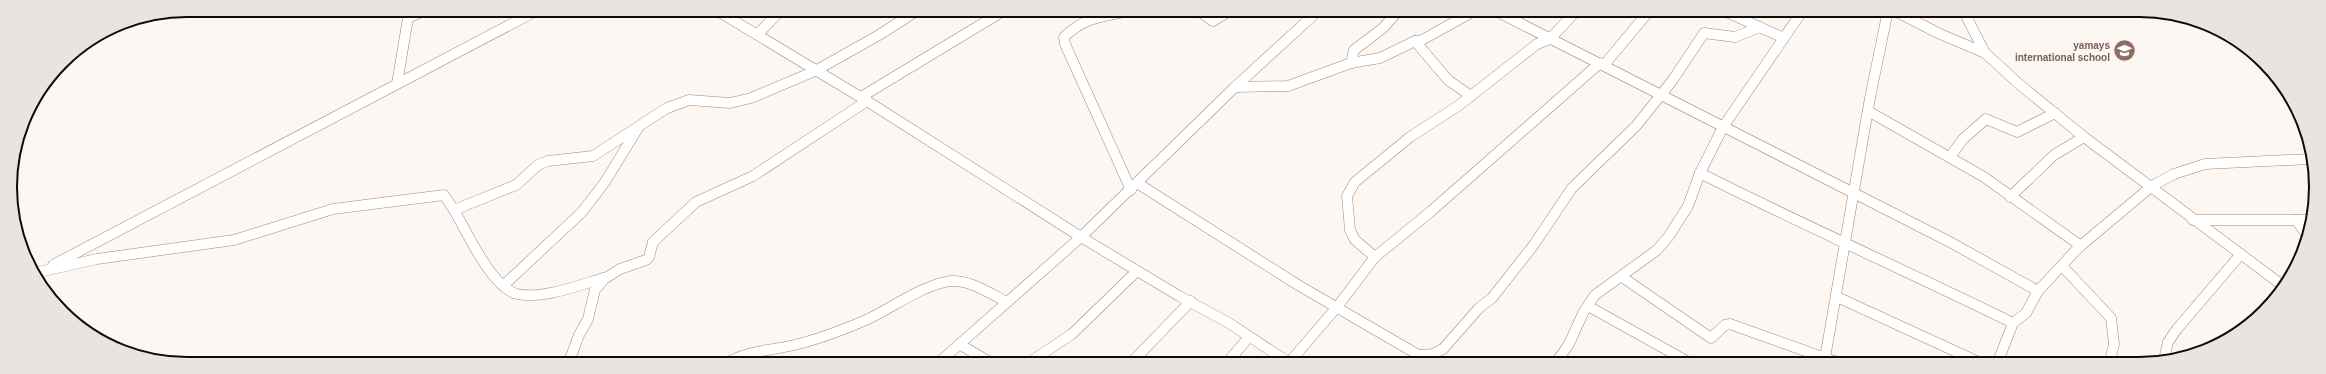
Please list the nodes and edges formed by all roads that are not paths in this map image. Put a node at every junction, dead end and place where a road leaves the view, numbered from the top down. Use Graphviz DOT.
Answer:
graph roads {
  1 [pos="410,17"];
  2 [pos="525,17"];
  3 [pos="728,17"];
  4 [pos="774,17"];
  5 [pos="907,17"];
  6 [pos="994,17"];
  7 [pos="1092,17"];
  8 [pos="1207,17"];
  9 [pos="1220,17"];
  10 [pos="1311,17"];
  11 [pos="1393,17"];
  12 [pos="1463,17"];
  13 [pos="1508,17"];
  14 [pos="1570,17"];
  15 [pos="1644,17"];
  16 [pos="1738,17"];
  17 [pos="1798,17"];
  18 [pos="1887,17"];
  19 [pos="1907,17"];
  20 [pos="1966,17"];
  21 [pos="1760,27"];
  22 [pos="758,34"];
  23 [pos="1784,38"];
  24 [pos="1550,39"];
  25 [pos="1415,41"];
  26 [pos="1986,53"];
  27 [pos="1351,63"];
  28 [pos="1602,64"];
  29 [pos="815,71"];
  30 [pos="397,84"];
  31 [pos="1235,87"];
  32 [pos="1659,95"];
  33 [pos="1471,96"];
  34 [pos="864,99"];
  35 [pos="1868,111"];
  36 [pos="2055,113"];
  37 [pos="639,126"];
  38 [pos="1723,127"];
  39 [pos="2084,137"];
  40 [pos="1950,157"];
  41 [pos="2307,159"];
  42 [pos="1700,173"];
  43 [pos="1134,186"];
  44 [pos="2152,186"];
  45 [pos="1853,192"];
  46 [pos="2010,197"];
  47 [pos="454,210"];
  48 [pos="2193,220"];
  49 [pos="2296,220"];
  50 [pos="2306,220"];
  51 [pos="2303,230"];
  52 [pos="1081,237"];
  53 [pos="1846,242"];
  54 [pos="2081,246"];
  55 [pos="2241,254"];
  56 [pos="1375,257"];
  57 [pos="2062,266"];
  58 [pos="1137,271"];
  59 [pos="40,272"];
  60 [pos="40,272"];
  61 [pos="609,276"];
  62 [pos="1622,277"];
  63 [pos="2279,283"];
  64 [pos="504,285"];
  65 [pos="2038,291"];
  66 [pos="1837,297"];
  67 [pos="1191,301"];
  68 [pos="1007,302"];
  69 [pos="1588,306"];
  70 [pos="1337,307"];
  71 [pos="2013,323"];
  72 [pos="1249,337"];
  73 [pos="959,344"];
  74 [pos="1419,355"];
  75 [pos="2165,355"];
  76 [pos="571,357"];
  77 [pos="736,357"];
  78 [pos="945,357"];
  79 [pos="981,357"];
  80 [pos="1041,357"];
  81 [pos="1137,357"];
  82 [pos="1232,357"];
  83 [pos="1280,357"];
  84 [pos="1294,357"];
  85 [pos="1422,357"];
  86 [pos="1560,357"];
  87 [pos="1679,357"];
  88 [pos="1815,357"];
  89 [pos="1826,357"];
  90 [pos="1967,357"];
  91 [pos="2000,357"];
  92 [pos="2114,357"];
  1 -- 30 [label="street"];
  2 -- 30 [label="street"];
  3 -- 22 [label="street"];
  4 -- 22 [label="street"];
  5 -- 29 [label="street"];
  6 -- 34 [label="street"];
  7 -- 43 [label="street"];
  8 -- 9 [label="street"];
  10 -- 31 [label="street"];
  11 -- 27 [label="street"];
  12 -- 25 [label="street"];
  13 -- 24 [label="street"];
  14 -- 24 [label="street"];
  15 -- 28 [label="street"];
  16 -- 21 [label="street"];
  17 -- 23 [label="street"];
  18 -- 35 [label="street"];
  19 -- 26 [label="street"];
  20 -- 26 [label="street"];
  21 -- 23 [label="street"];
  21 -- 32 [label="street"];
  22 -- 29 [label="street"];
  23 -- 38 [label="street"];
  24 -- 28 [label="street"];
  24 -- 33 [label="street"];
  25 -- 27 [label="street"];
  25 -- 33 [label="street"];
  26 -- 36 [label="street"];
  27 -- 31 [label="street"];
  28 -- 32 [label="street"];
  28 -- 56 [label="street"];
  29 -- 34 [label="street"];
  29 -- 37 [label="street"];
  30 -- 59 [label="street"];
  31 -- 43 [label="street"];
  32 -- 38 [label="street"];
  32 -- 74 [label="street"];
  33 -- 56 [label="street"];
  34 -- 52 [label="street"];
  34 -- 61 [label="street"];
  35 -- 40 [label="street"];
  35 -- 45 [label="street"];
  36 -- 39 [label="street"];
  36 -- 40 [label="street"];
  37 -- 47 [label="street"];
  37 -- 64 [label="street"];
  38 -- 42 [label="street"];
  38 -- 45 [label="street"];
  39 -- 44 [label="street"];
  39 -- 46 [label="street"];
  40 -- 46 [label="street"];
  41 -- 44 [label="street"];
  42 -- 53 [label="street"];
  42 -- 62 [label="street"];
  43 -- 52 [label="street"];
  43 -- 70 [label="street"];
  44 -- 48 [label="street"];
  44 -- 54 [label="street"];
  45 -- 53 [label="street"];
  45 -- 65 [label="street"];
  46 -- 54 [label="street"];
  47 -- 60 [label="street"];
  47 -- 64 [label="street"];
  48 -- 49 [label="street"];
  48 -- 55 [label="street"];
  49 -- 50 [label="street"];
  49 -- 51 [label="street"];
  52 -- 58 [label="street"];
  52 -- 68 [label="street"];
  53 -- 66 [label="street"];
  53 -- 71 [label="street"];
  54 -- 57 [label="street"];
  55 -- 63 [label="street"];
  55 -- 75 [label="street"];
  56 -- 70 [label="street"];
  57 -- 65 [label="street"];
  57 -- 92 [label="street"];
  58 -- 67 [label="street"];
  58 -- 80 [label="street"];
  61 -- 64 [label="street"];
  61 -- 76 [label="street"];
  62 -- 69 [label="street"];
  62 -- 88 [label="street"];
  65 -- 71 [label="street"];
  66 -- 89 [label="street"];
  66 -- 90 [label="street"];
  67 -- 72 [label="street"];
  67 -- 81 [label="street"];
  68 -- 73 [label="street"];
  68 -- 77 [label="street"];
  69 -- 86 [label="street"];
  69 -- 87 [label="street"];
  70 -- 74 [label="street"];
  70 -- 84 [label="street"];
  71 -- 91 [label="street"];
  72 -- 82 [label="street"];
  72 -- 83 [label="street"];
  73 -- 78 [label="street"];
  73 -- 79 [label="street"];
  74 -- 85 [label="street"];
}
